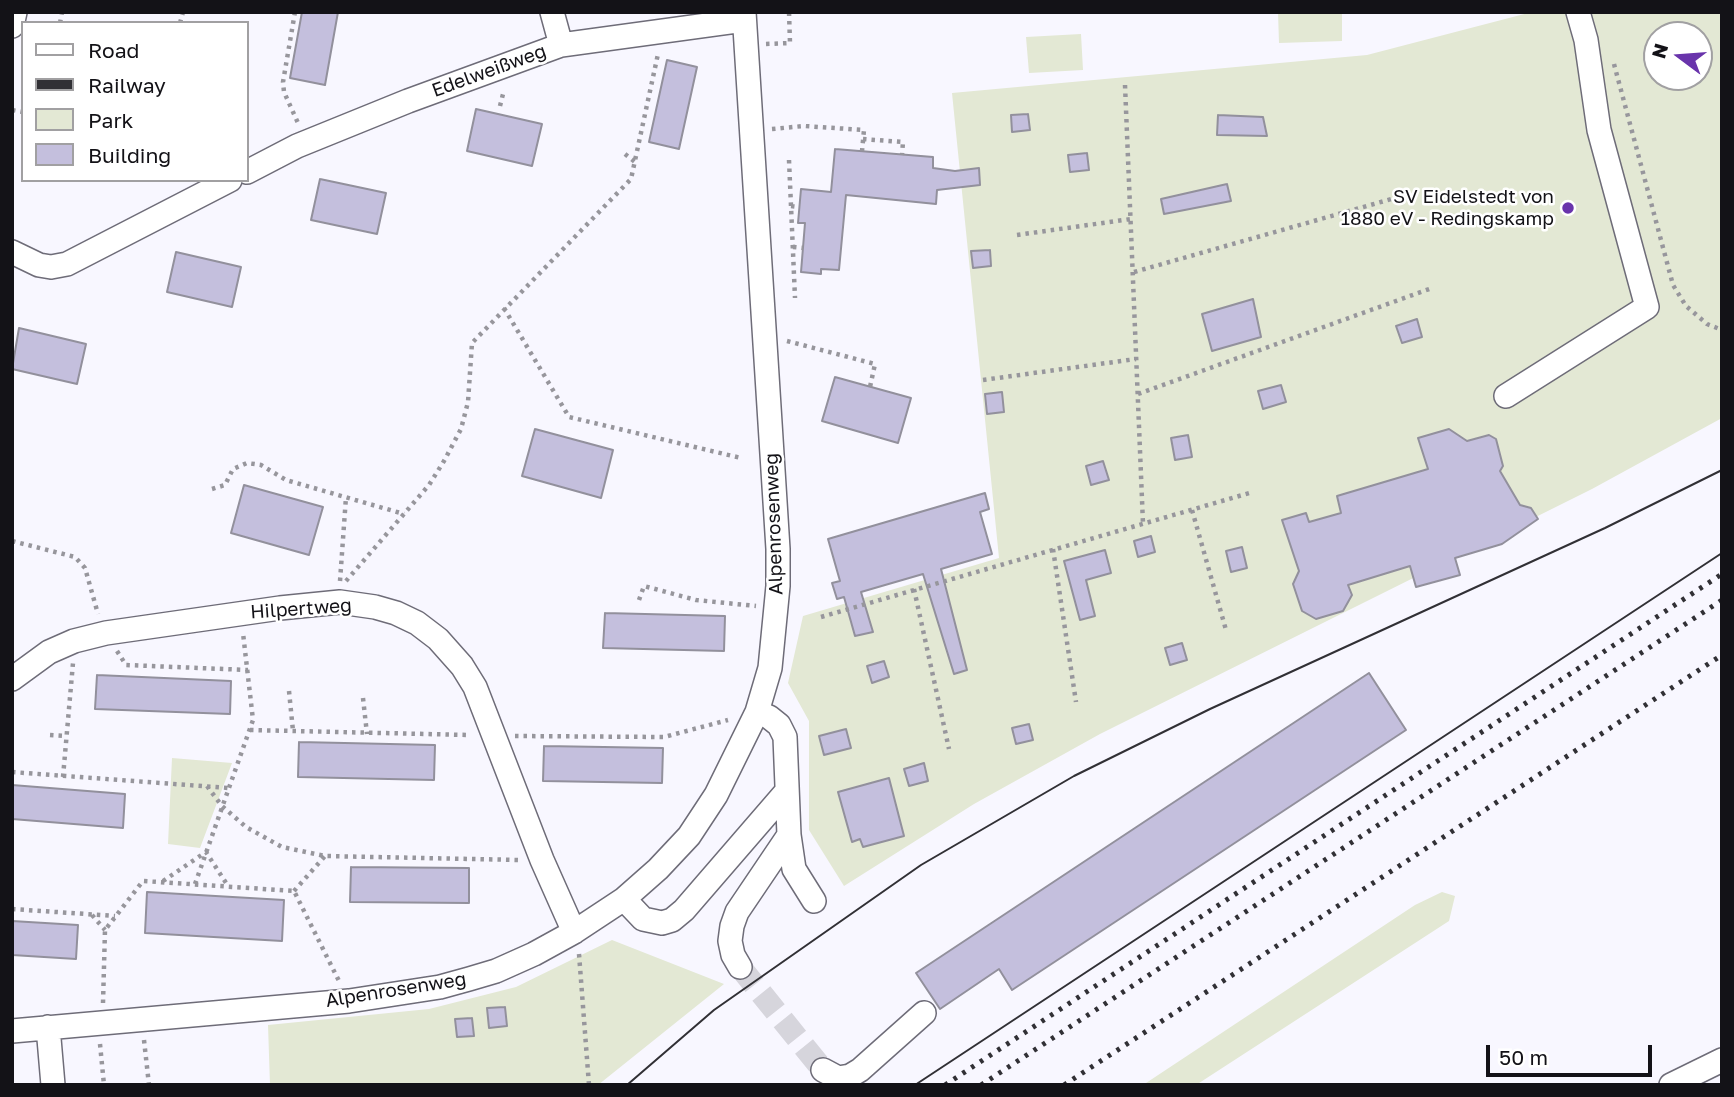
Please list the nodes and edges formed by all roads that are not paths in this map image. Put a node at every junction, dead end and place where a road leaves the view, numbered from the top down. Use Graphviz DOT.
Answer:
graph roads {
  1 [pos="15,12"];
  2 [pos="552,12"];
  3 [pos="1578,12"];
  4 [pos="744,16"];
  5 [pos="12,26"];
  6 [pos="561,45"];
  7 [pos="248,171"];
  8 [pos="226,182"];
  9 [pos="12,252"];
  10 [pos="1506,396"];
  11 [pos="12,679"];
  12 [pos="748,715"];
  13 [pos="786,792"];
  14 [pos="789,835"];
  15 [pos="624,899"];
  16 [pos="814,901"];
  17 [pos="576,941"];
  18 [pos="740,967"];
  19 [pos="924,1013"];
  20 [pos="48,1027"];
  21 [pos="12,1031"];
  22 [pos="1722,1060"];
  23 [pos="823,1070"];
  24 [pos="53,1085"];
  25 [pos="1671,1085"];
  1 -- 5 [label="street"];
  2 -- 6 [label="street"];
  3 -- 10 [label="street"];
  4 -- 6 [label="street, Edelweißweg"];
  4 -- 12 [label="street, Alpenrosenweg"];
  6 -- 7 [label="street, Edelweißweg"];
  8 -- 9 [label="street"];
  11 -- 17 [label="street, Hilpertweg"];
  12 -- 13 [label="street"];
  12 -- 15 [label="street, Alpenrosenweg"];
  13 -- 14 [label="street"];
  13 -- 15 [label="street"];
  14 -- 16 [label="street"];
  14 -- 18 [label="street"];
  15 -- 17 [label="street, Alpenrosenweg"];
  17 -- 20 [label="street, Alpenrosenweg"];
  19 -- 23 [label="street"];
  20 -- 21 [label="street, Alpenrosenweg"];
  20 -- 24 [label="street"];
  22 -- 25 [label="street"];
}
